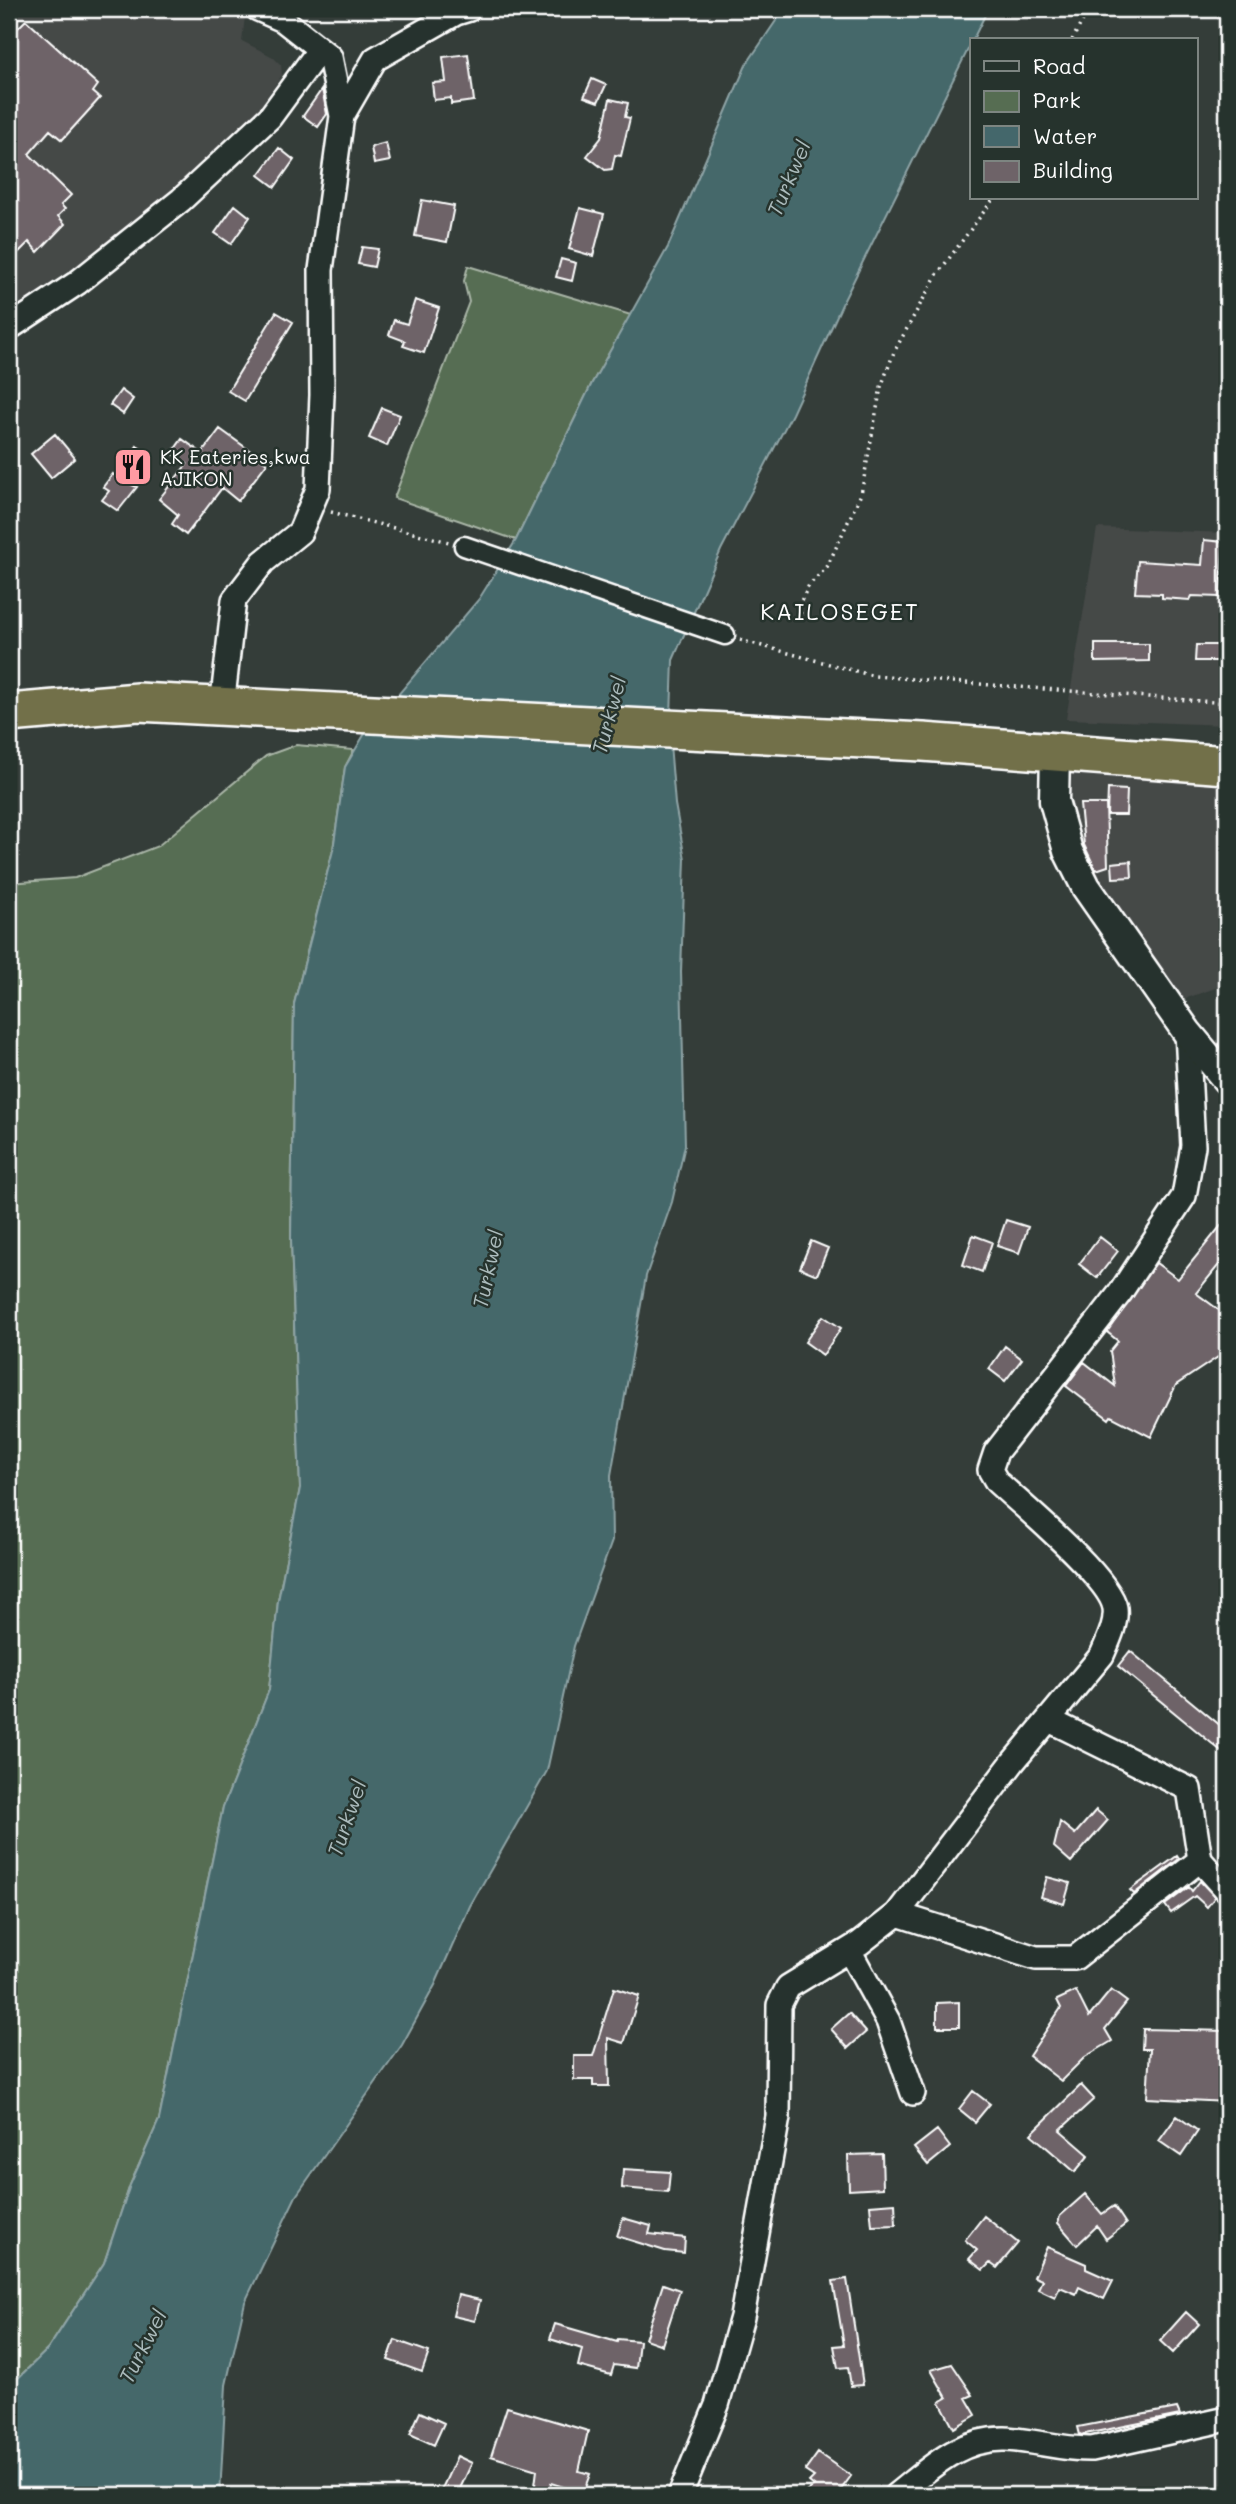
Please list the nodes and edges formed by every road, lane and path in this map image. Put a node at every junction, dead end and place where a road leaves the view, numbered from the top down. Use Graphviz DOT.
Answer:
graph roads {
  1 [pos="258,9"];
  2 [pos="469,9"];
  3 [pos="1089,9"];
  4 [pos="293,19"];
  5 [pos="1073,38"];
  6 [pos="320,49"];
  7 [pos="342,116"];
  8 [pos="993,200"];
  9 [pos="9,328"];
  10 [pos="310,506"];
  11 [pos="464,546"];
  12 [pos="800,621"];
  13 [pos="725,635"];
  14 [pos="1227,703"];
  15 [pos="222,707"];
  16 [pos="9,713"];
  17 [pos="1055,753"];
  18 [pos="1227,765"];
  19 [pos="1187,1032"];
  20 [pos="1227,1080"];
  21 [pos="1049,1720"];
  22 [pos="1200,1860"];
  23 [pos="1227,1890"];
  24 [pos="897,1914"];
  25 [pos="849,1950"];
  26 [pos="913,2093"];
  27 [pos="1227,2419"];
  28 [pos="680,2495"];
  29 [pos="896,2495"];
  1 -- 4 [label="street"];
  2 -- 7 [label="street"];
  3 -- 5 [label="path"];
  4 -- 6 [label="street"];
  6 -- 7 [label="street"];
  6 -- 9 [label="street"];
  7 -- 10 [label="street"];
  8 -- 12 [label="path"];
  10 -- 11 [label="path"];
  10 -- 15 [label="street"];
  11 -- 13 [label="street"];
  13 -- 14 [label="path"];
  15 -- 16 [label="highway"];
  15 -- 17 [label="highway"];
  17 -- 18 [label="highway"];
  17 -- 19 [label="street"];
  19 -- 20 [label="street"];
  19 -- 21 [label="street"];
  21 -- 22 [label="street"];
  21 -- 24 [label="street"];
  22 -- 23 [label="street"];
  22 -- 24 [label="street"];
  24 -- 25 [label="street"];
  25 -- 26 [label="street"];
  25 -- 28 [label="street"];
  27 -- 29 [label="street"];
}
